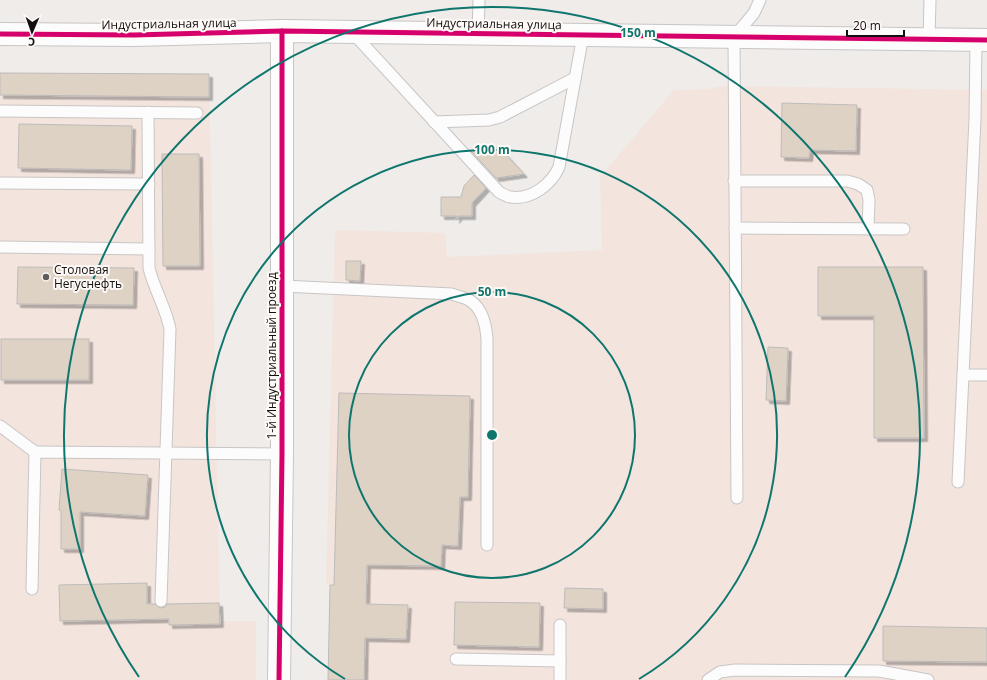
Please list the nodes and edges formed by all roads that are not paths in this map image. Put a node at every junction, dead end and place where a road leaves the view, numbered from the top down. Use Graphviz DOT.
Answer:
graph roads {
  1 [pos="479,0"];
  2 [pos="760,0"];
  3 [pos="930,0"];
  4 [pos="282,32"];
  5 [pos="352,32"];
  6 [pos="0,34"];
  7 [pos="478,34"];
  8 [pos="583,35"];
  9 [pos="734,37"];
  10 [pos="929,39"];
  11 [pos="982,40"];
  12 [pos="575,78"];
  13 [pos="0,111"];
  14 [pos="148,112"];
  15 [pos="197,113"];
  16 [pos="434,122"];
  17 [pos="734,181"];
  18 [pos="0,183"];
  19 [pos="149,184"];
  20 [pos="734,228"];
  21 [pos="868,229"];
  22 [pos="904,229"];
  23 [pos="0,247"];
  24 [pos="149,249"];
  25 [pos="282,286"];
  26 [pos="963,375"];
  27 [pos="987,375"];
  28 [pos="0,426"];
  29 [pos="35,452"];
  30 [pos="166,453"];
  31 [pos="282,454"];
  32 [pos="958,482"];
  33 [pos="738,498"];
  34 [pos="487,546"];
  35 [pos="32,589"];
  36 [pos="161,601"];
  37 [pos="560,625"];
  38 [pos="456,659"];
  39 [pos="560,661"];
  40 [pos="280,680"];
  41 [pos="560,680"];
  42 [pos="708,680"];
  43 [pos="928,680"];
  1 -- 7 [label="lane"];
  2 -- 9 [label="lane"];
  3 -- 10 [label="lane"];
  4 -- 5 [label="street, Индустриальная улица"];
  4 -- 6 [label="street, Индустриальная улица"];
  4 -- 25 [label="street, 1-й Индустриальный проезд"];
  5 -- 7 [label="street, Индустриальная улица"];
  5 -- 16 [label="lane"];
  7 -- 8 [label="street, Индустриальная улица"];
  8 -- 9 [label="street, Индустриальная улица"];
  8 -- 12 [label="lane"];
  9 -- 10 [label="street, Индустриальная улица"];
  9 -- 17 [label="lane"];
  10 -- 11 [label="street, Индустриальная улица"];
  11 -- 26 [label="lane"];
  12 -- 16 [label="lane"];
  12 -- 16 [label="lane"];
  13 -- 14 [label="lane"];
  14 -- 15 [label="lane"];
  14 -- 19 [label="lane"];
  17 -- 20 [label="lane"];
  17 -- 21 [label="lane"];
  18 -- 19 [label="lane"];
  19 -- 24 [label="lane"];
  20 -- 21 [label="lane"];
  20 -- 33 [label="lane"];
  21 -- 22 [label="lane"];
  23 -- 24 [label="lane"];
  24 -- 30 [label="lane"];
  25 -- 31 [label="street, 1-й Индустриальный проезд"];
  25 -- 34 [label="lane"];
  26 -- 27 [label="lane"];
  26 -- 32 [label="lane"];
  28 -- 29 [label="lane"];
  29 -- 30 [label="lane"];
  29 -- 35 [label="lane"];
  30 -- 31 [label="lane"];
  30 -- 36 [label="lane"];
  31 -- 40 [label="street, 1-й Индустриальный проезд"];
  37 -- 39 [label="lane"];
  38 -- 39 [label="lane"];
  39 -- 41 [label="lane"];
  42 -- 43 [label="lane"];
}
